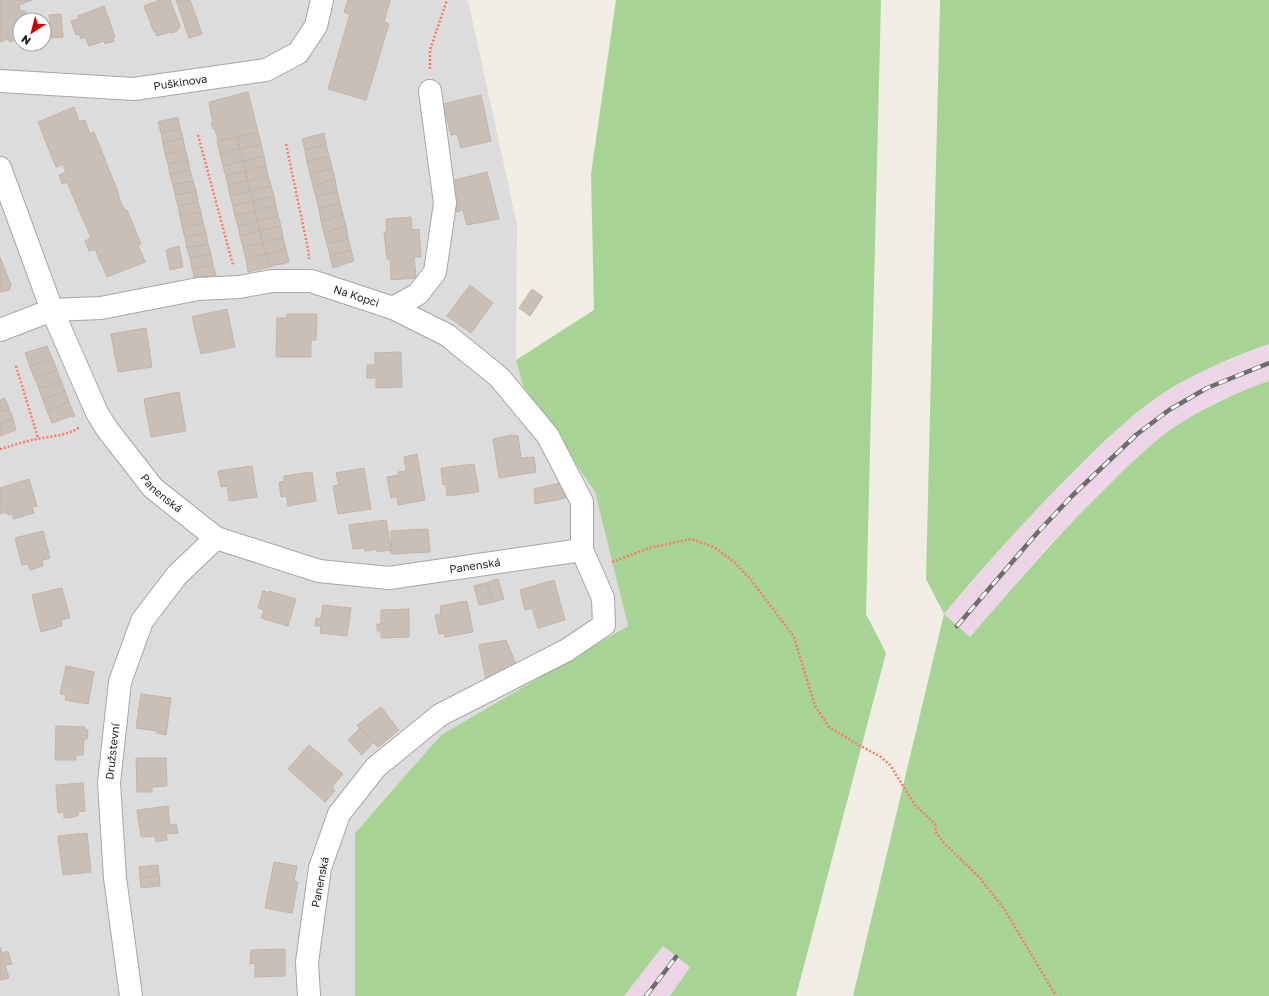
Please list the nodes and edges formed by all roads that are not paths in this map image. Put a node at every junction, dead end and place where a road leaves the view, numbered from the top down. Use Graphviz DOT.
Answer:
graph roads {
  1 [pos="322,0"];
  2 [pos="0,81"];
  3 [pos="430,91"];
  4 [pos="0,168"];
  5 [pos="393,308"];
  6 [pos="52,310"];
  7 [pos="0,330"];
  8 [pos="216,538"];
  9 [pos="582,550"];
  10 [pos="131,996"];
  11 [pos="309,996"];
  1 -- 2 [label="street, Puškinova"];
  3 -- 5 [label="street"];
  4 -- 6 [label="street, Panenská"];
  5 -- 6 [label="street, Na Kopci"];
  5 -- 9 [label="street, Na Kopci"];
  6 -- 7 [label="street, Na Kopci"];
  6 -- 8 [label="street, Panenská"];
  8 -- 9 [label="street, Panenská"];
  8 -- 10 [label="street, Družstevní"];
  9 -- 11 [label="street, Panenská"];
}
